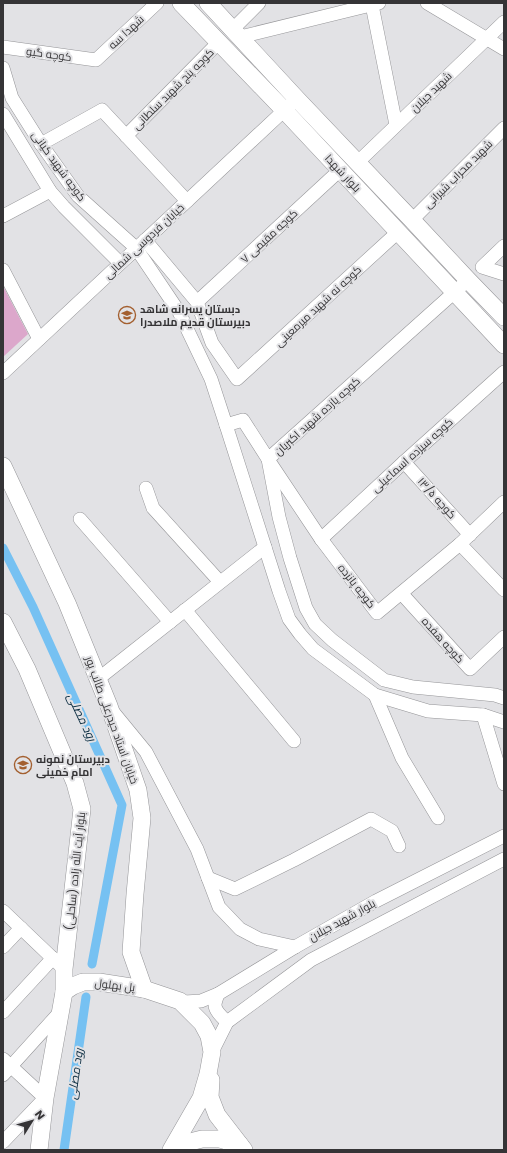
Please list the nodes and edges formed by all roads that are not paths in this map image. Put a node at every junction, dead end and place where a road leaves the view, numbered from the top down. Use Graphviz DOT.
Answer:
graph roads {
  1 [pos="157,3"];
  2 [pos="181,3"];
  3 [pos="208,3"];
  4 [pos="259,3"];
  5 [pos="428,3"];
  6 [pos="376,4"];
  7 [pos="504,22"];
  8 [pos="237,33"];
  9 [pos="487,38"];
  10 [pos="220,42"];
  11 [pos="3,47"];
  12 [pos="504,49"];
  13 [pos="96,60"];
  14 [pos="3,68"];
  15 [pos="297,99"];
  16 [pos="284,110"];
  17 [pos="3,114"];
  18 [pos="396,126"];
  19 [pos="504,128"];
  20 [pos="126,136"];
  21 [pos="41,144"];
  22 [pos="358,162"];
  23 [pos="340,170"];
  24 [pos="50,191"];
  25 [pos="187,201"];
  26 [pos="3,216"];
  27 [pos="412,220"];
  28 [pos="398,232"];
  29 [pos="141,244"];
  30 [pos="504,246"];
  31 [pos="120,263"];
  32 [pos="3,270"];
  33 [pos="504,274"];
  34 [pos="468,280"];
  35 [pos="455,293"];
  36 [pos="197,302"];
  37 [pos="504,317"];
  38 [pos="39,339"];
  39 [pos="504,345"];
  40 [pos="3,372"];
  41 [pos="504,372"];
  42 [pos="226,425"];
  43 [pos="268,460"];
  44 [pos="404,462"];
  45 [pos="3,466"];
  46 [pos="146,488"];
  47 [pos="504,502"];
  48 [pos="80,519"];
  49 [pos="321,539"];
  50 [pos="465,539"];
  51 [pos="265,547"];
  52 [pos="220,582"];
  53 [pos="504,590"];
  54 [pos="402,594"];
  55 [pos="185,610"];
  56 [pos="3,622"];
  57 [pos="170,622"];
  58 [pos="504,637"];
  59 [pos="98,679"];
  60 [pos="375,695"];
  61 [pos="504,698"];
  62 [pos="109,706"];
  63 [pos="482,716"];
  64 [pos="504,722"];
  65 [pos="294,741"];
  66 [pos="504,784"];
  67 [pos="438,818"];
  68 [pos="504,836"];
  69 [pos="399,846"];
  70 [pos="504,858"];
  71 [pos="208,878"];
  72 [pos="3,911"];
  73 [pos="21,928"];
  74 [pos="3,947"];
  75 [pos="294,947"];
  76 [pos="59,964"];
  77 [pos="144,989"];
  78 [pos="64,992"];
  79 [pos="218,994"];
  80 [pos="180,1001"];
  81 [pos="3,1012"];
  82 [pos="60,1012"];
  83 [pos="227,1022"];
  84 [pos="212,1052"];
  85 [pos="6,1067"];
  86 [pos="45,1098"];
  87 [pos="3,1142"];
  88 [pos="242,1148"];
  89 [pos="39,1150"];
  90 [pos="172,1150"];
  1 -- 13 [label="street, شهدا سه"];
  2 -- 10 [label="main road, بلوار شهدا"];
  3 -- 8 [label="main road, بلوار شهدا"];
  4 -- 8 [label="street"];
  5 -- 9 [label="street"];
  6 -- 8 [label="street"];
  6 -- 18 [label="street"];
  7 -- 9 [label="street, شهید جیلان"];
  8 -- 15 [label="main road, بلوار شهدا"];
  9 -- 12 [label="street"];
  9 -- 18 [label="street, شهید جیلان"];
  10 -- 16 [label="main road, بلوار شهدا"];
  10 -- 20 [label="street, کوچه پنج شهید سلطانی"];
  11 -- 13 [label="street, کوچه گیو"];
  14 -- 21 [label="street, کوچه شهید کیانی"];
  15 -- 16 [label="street, خیابان فردوسی شمالی"];
  15 -- 22 [label="main road, بلوار شهدا"];
  16 -- 23 [label="main road, بلوار شهدا"];
  16 -- 25 [label="street, خیابان فردوسی شمالی"];
  17 -- 24 [label="street"];
  18 -- 22 [label="street, شهید جیلان"];
  19 -- 27 [label="street, شهید محراب شیرانی"];
  20 -- 21 [label="street"];
  20 -- 25 [label="street"];
  21 -- 29 [label="street, کوچه شهید کیانی"];
  22 -- 27 [label="main road, بلوار شهدا"];
  23 -- 28 [label="main road, بلوار شهدا"];
  23 -- 36 [label="street, کوچه مقیمی ۷"];
  24 -- 26 [label="street"];
  24 -- 31 [label="street"];
  25 -- 29 [label="street, خیابان فردوسی شمالی"];
  27 -- 34 [label="main road, بلوار شهدا"];
  28 -- 35 [label="main road, بلوار شهدا"];
  28 -- 36 [label="street, کوچه نه شهید میرمعینی"];
  29 -- 31 [label="street, خیابان فردوسی شمالی"];
  29 -- 36 [label="street"];
  29 -- 42 [label="street"];
  30 -- 33 [label="street"];
  31 -- 38 [label="street, خیابان فردوسی شمالی"];
  32 -- 38 [label="street"];
  34 -- 35 [label="street, کوچه یازده شهید اکبریان"];
  34 -- 37 [label="main road, بلوار شهدا"];
  35 -- 39 [label="main road, بلوار شهدا"];
  35 -- 43 [label="street, کوچه یازده شهید اکبریان"];
  38 -- 40 [label="street, خیابان فردوسی شمالی"];
  41 -- 44 [label="street, کوچه سیزده اسماعیلی"];
  42 -- 43 [label="street, کوچه یازده شهید اکبریان"];
  42 -- 51 [label="street"];
  43 -- 49 [label="street, کوچه پانزده"];
  43 -- 61 [label="street"];
  44 -- 49 [label="street, کوچه سیزده اسماعیلی"];
  44 -- 50 [label="street, کوچه ۱۳/۵"];
  45 -- 59 [label="main road, خیابان استاد حیدرعلی طالب پور"];
  46 -- 52 [label="street"];
  47 -- 50 [label="street, کوچه پانزده"];
  48 -- 57 [label="street"];
  49 -- 54 [label="street, کوچه پانزده"];
  50 -- 53 [label="street, کوچه ۱۳/۵"];
  50 -- 54 [label="street, کوچه پانزده"];
  51 -- 52 [label="street"];
  51 -- 60 [label="street"];
  52 -- 55 [label="street"];
  54 -- 58 [label="street, کوچه هفده"];
  55 -- 57 [label="street"];
  55 -- 65 [label="street"];
  56 -- 76 [label="main road, بلوار آیت الله زاده (ساحلی)"];
  57 -- 59 [label="street"];
  59 -- 62 [label="main road, خیابان استاد حیدرعلی طالب پور"];
  60 -- 63 [label="street"];
  60 -- 67 [label="street"];
  62 -- 71 [label="street"];
  62 -- 77 [label="main road, خیابان استاد حیدرعلی طالب پور"];
  63 -- 64 [label="street"];
  63 -- 66 [label="street"];
  68 -- 75 [label="street, بلوار شهید جیلان"];
  69 -- 71 [label="street"];
  70 -- 83 [label="street, بلوار شهید جیلان"];
  71 -- 75 [label="street"];
  72 -- 73 [label="street"];
  73 -- 74 [label="street"];
  73 -- 76 [label="street"];
  75 -- 79 [label="street, بلوار شهید جیلان"];
  76 -- 78 [label="main road, بلوار آیت الله زاده (ساحلی)"];
  76 -- 81 [label="street"];
  77 -- 78 [label="main road, پل بهلول"];
  77 -- 80 [label="main road, پل بهلول"];
  78 -- 82 [label="main road, بلوار آیت الله زاده (ساحلی)"];
  79 -- 80 [label="street, بلوار شهید جیلان"];
  79 -- 83 [label="street"];
  80 -- 84 [label="main road"];
  82 -- 85 [label="street"];
  82 -- 86 [label="main road, بلوار آیت الله زاده (ساحلی)"];
  83 -- 84 [label="street, بلوار شهید جیلان"];
  84 -- 88 [label="main road"];
  84 -- 90 [label="main road"];
  85 -- 86 [label="street"];
  86 -- 87 [label="street"];
  86 -- 89 [label="main road, بلوار آیت الله زاده (ساحلی)"];
  88 -- 90 [label="main road"];
}
